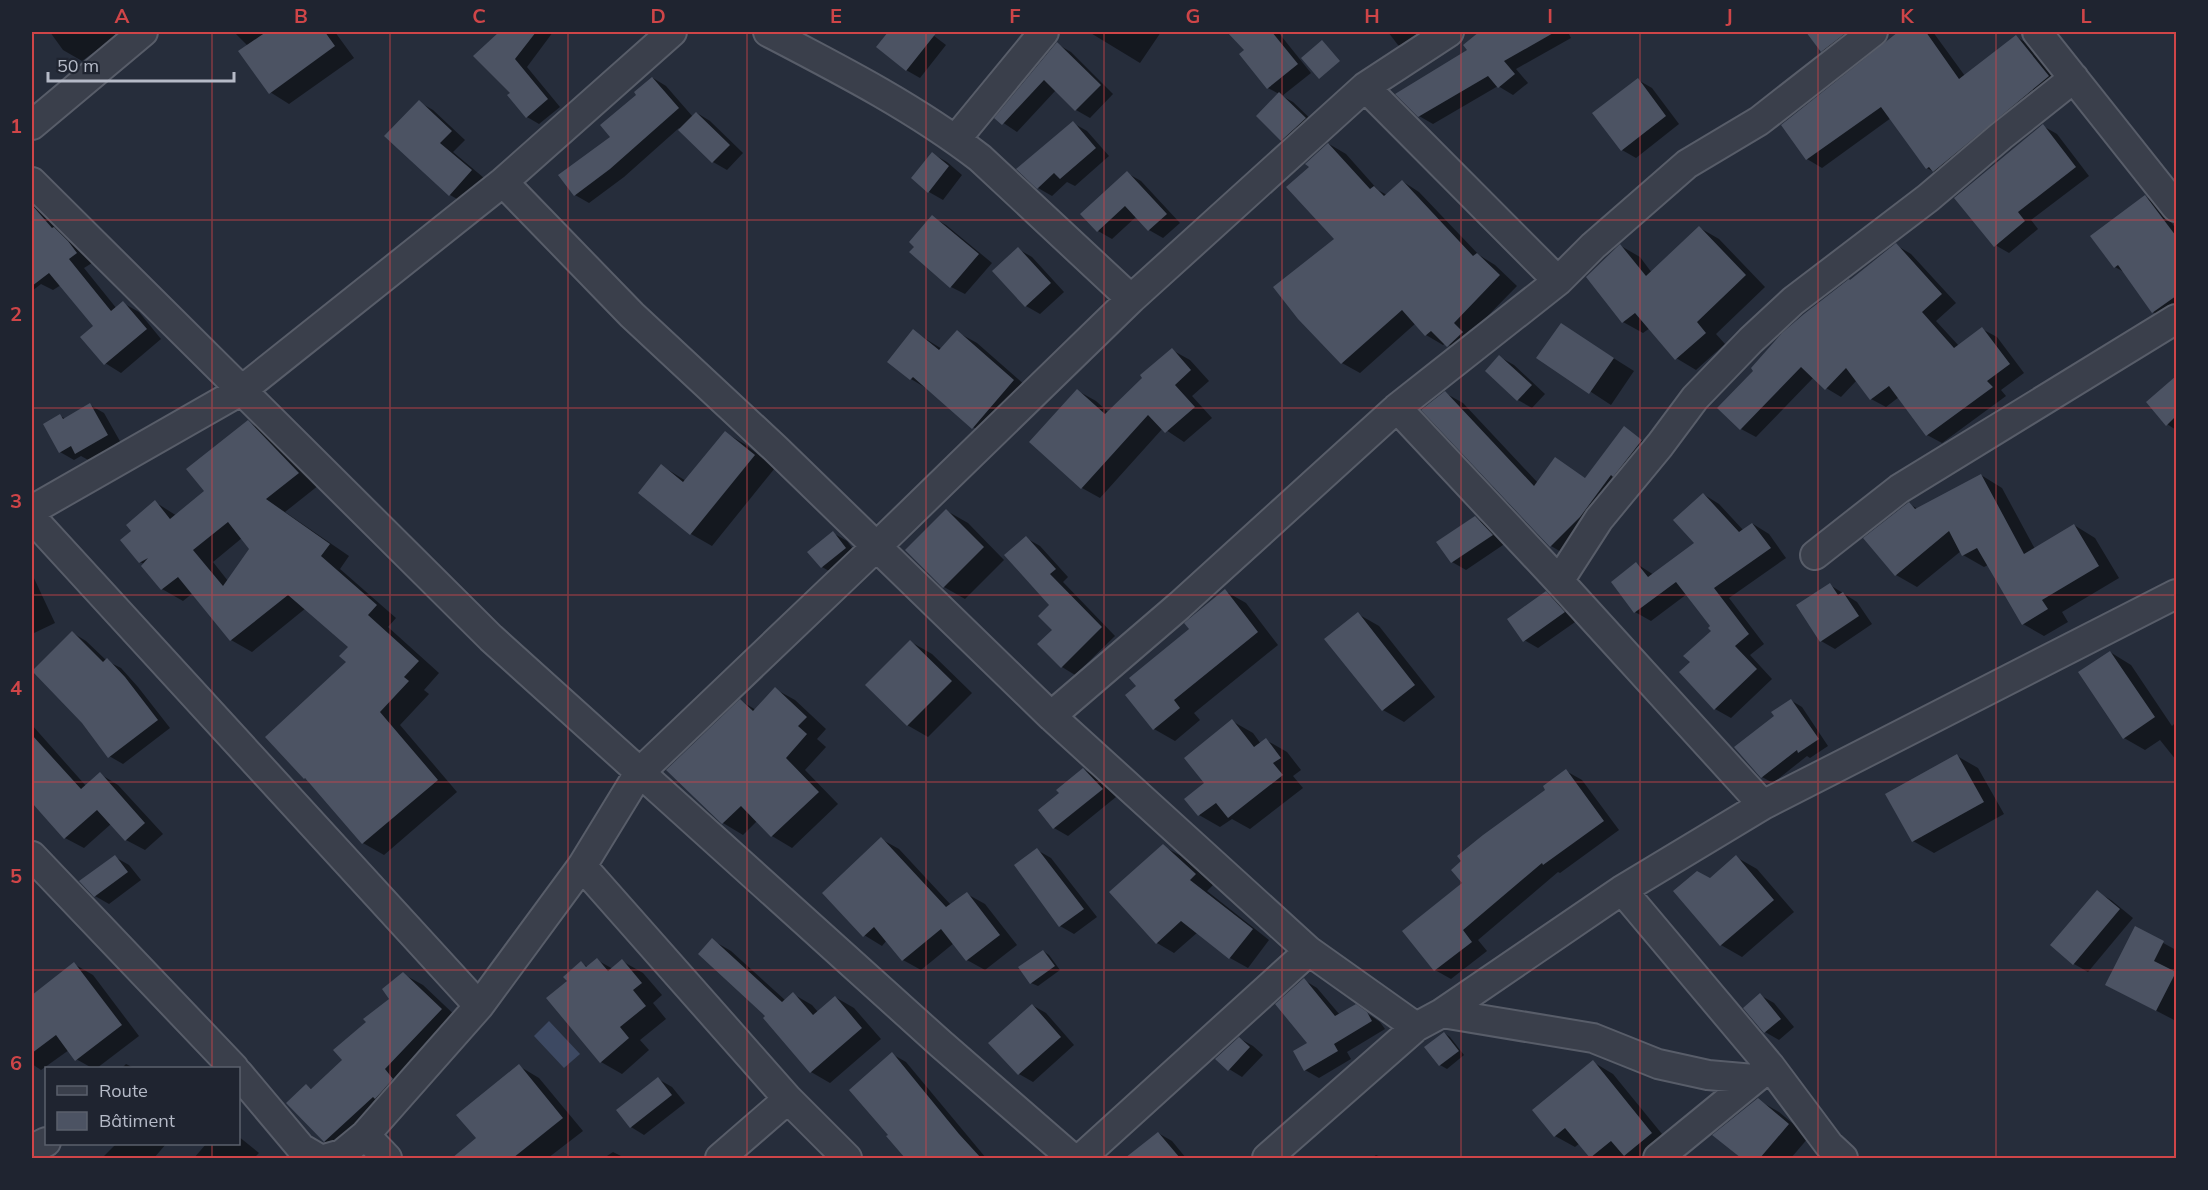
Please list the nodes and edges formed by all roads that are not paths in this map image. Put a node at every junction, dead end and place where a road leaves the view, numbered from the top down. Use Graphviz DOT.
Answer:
graph roads {
  1 [pos="143,32"];
  2 [pos="672,32"];
  3 [pos="768,32"];
  4 [pos="1044,32"];
  5 [pos="1449,32"];
  6 [pos="1873,32"];
  7 [pos="2037,32"];
  8 [pos="2074,78"];
  9 [pos="1365,87"];
  10 [pos="32,125"];
  11 [pos="956,139"];
  12 [pos="32,182"];
  13 [pos="503,182"];
  14 [pos="2176,207"];
  15 [pos="1558,281"];
  16 [pos="1131,299"];
  17 [pos="2176,319"];
  18 [pos="242,390"];
  19 [pos="1397,408"];
  20 [pos="32,510"];
  21 [pos="32,518"];
  22 [pos="877,546"];
  23 [pos="1815,555"];
  24 [pos="1559,581"];
  25 [pos="2176,594"];
  26 [pos="1051,716"];
  27 [pos="639,773"];
  28 [pos="1763,805"];
  29 [pos="582,866"];
  30 [pos="36,869"];
  31 [pos="1622,891"];
  32 [pos="1309,951"];
  33 [pos="479,1006"];
  34 [pos="1442,1013"];
  35 [pos="1416,1027"];
  36 [pos="233,1067"];
  37 [pos="1762,1072"];
  38 [pos="240,1075"];
  39 [pos="788,1099"];
  40 [pos="365,1135"];
  41 [pos="318,1158"];
  42 [pos="328,1158"];
  43 [pos="387,1158"];
  44 [pos="720,1158"];
  45 [pos="847,1158"];
  46 [pos="1072,1158"];
  47 [pos="1081,1158"];
  48 [pos="1267,1158"];
  49 [pos="1658,1158"];
  50 [pos="1843,1158"];
  1 -- 10 [label="street"];
  2 -- 13 [label="street"];
  3 -- 11 [label="street"];
  4 -- 11 [label="street"];
  5 -- 9 [label="street"];
  6 -- 15 [label="street"];
  7 -- 8 [label="street"];
  8 -- 14 [label="street"];
  8 -- 24 [label="street"];
  9 -- 15 [label="street"];
  9 -- 16 [label="street"];
  11 -- 16 [label="street"];
  12 -- 18 [label="street"];
  13 -- 18 [label="street"];
  13 -- 22 [label="street"];
  15 -- 19 [label="street"];
  16 -- 22 [label="street"];
  17 -- 23 [label="street"];
  18 -- 20 [label="street"];
  18 -- 27 [label="street"];
  19 -- 24 [label="street"];
  19 -- 26 [label="street"];
  21 -- 33 [label="street"];
  22 -- 26 [label="street"];
  22 -- 27 [label="street"];
  24 -- 28 [label="street"];
  25 -- 28 [label="street"];
  26 -- 32 [label="street"];
  27 -- 29 [label="street"];
  27 -- 46 [label="street"];
  28 -- 31 [label="street"];
  29 -- 33 [label="street"];
  29 -- 39 [label="street"];
  30 -- 36 [label="street"];
  31 -- 34 [label="street"];
  31 -- 37 [label="street"];
  32 -- 35 [label="street"];
  32 -- 47 [label="street"];
  33 -- 40 [label="street"];
  34 -- 35 [label="street"];
  34 -- 37 [label="street"];
  35 -- 48 [label="street"];
  37 -- 49 [label="street"];
  37 -- 50 [label="street"];
  38 -- 41 [label="street"];
  39 -- 44 [label="street"];
  39 -- 45 [label="street"];
  40 -- 42 [label="street"];
  40 -- 43 [label="street"];
}
